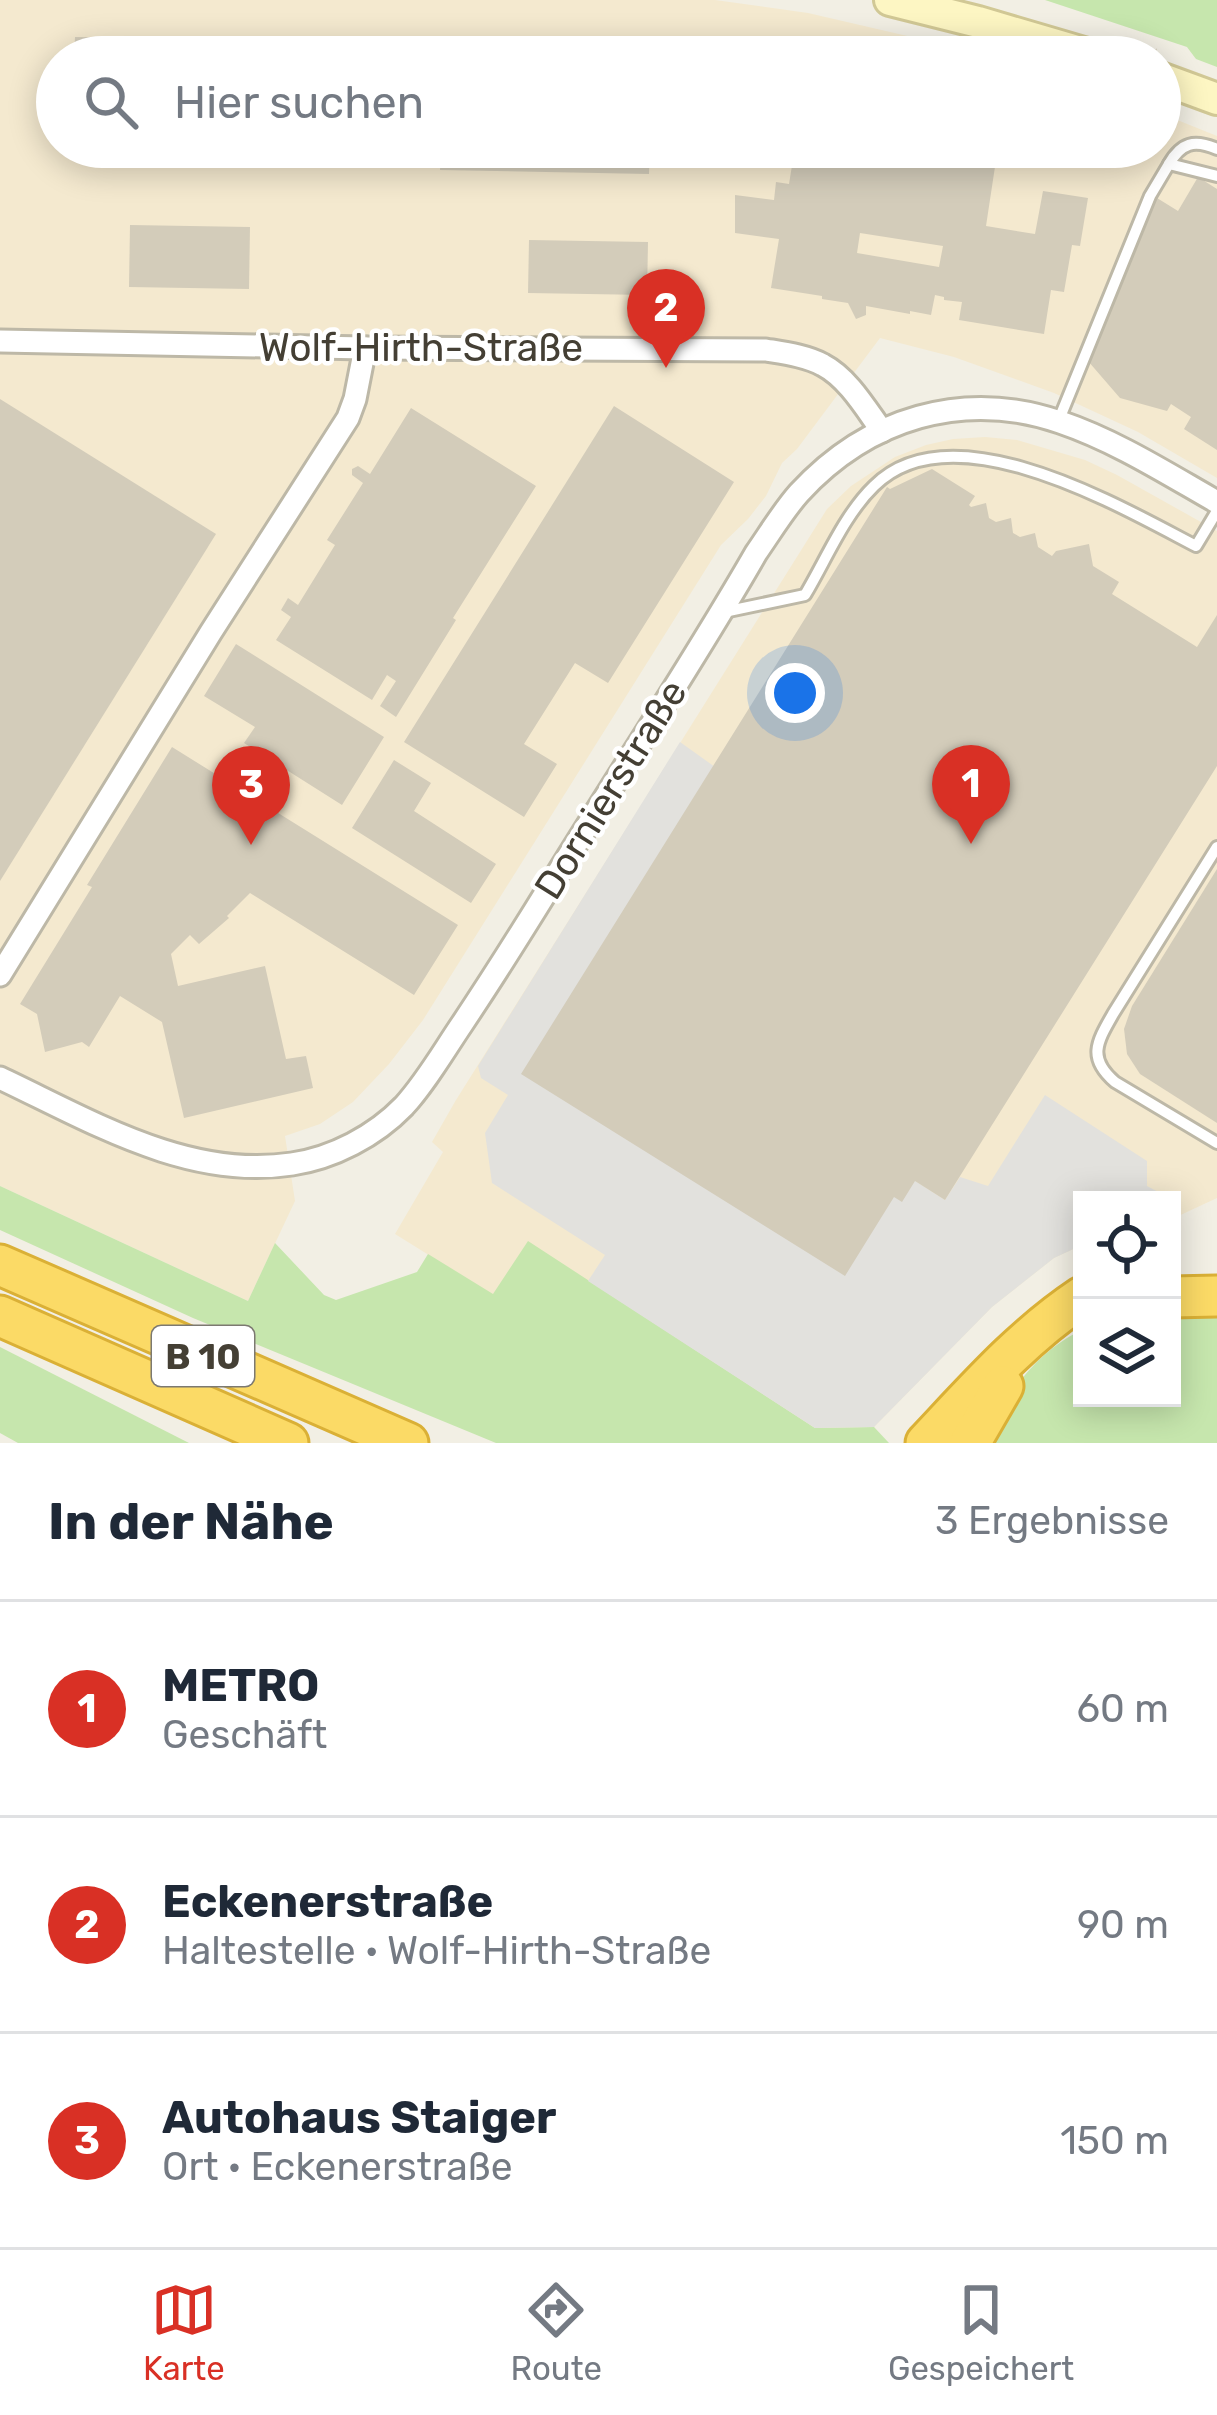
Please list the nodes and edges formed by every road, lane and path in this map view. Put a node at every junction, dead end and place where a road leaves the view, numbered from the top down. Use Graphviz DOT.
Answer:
graph roads {
  1 [pos="890,0"];
  2 [pos="1026,36"];
  3 [pos="1181,86"];
  4 [pos="1217,99"];
  5 [pos="1181,148"];
  6 [pos="1217,148"];
  7 [pos="1181,167"];
  8 [pos="1167,168"];
  9 [pos="1217,176"];
  10 [pos="0,341"];
  11 [pos="365,348"];
  12 [pos="1058,422"];
  13 [pos="882,430"];
  14 [pos="1217,507"];
  15 [pos="721,613"];
  16 [pos="1217,847"];
  17 [pos="0,975"];
  18 [pos="0,1078"];
  19 [pos="1217,1143"];
  20 [pos="0,1265"];
  21 [pos="1181,1270"];
  22 [pos="1217,1271"];
  23 [pos="1181,1297"];
  24 [pos="1217,1297"];
  25 [pos="1079,1299"];
  26 [pos="0,1316"];
  27 [pos="1073,1324"];
  28 [pos="129,1374"];
  29 [pos="226,1443"];
  30 [pos="288,1443"];
  31 [pos="408,1443"];
  32 [pos="926,1443"];
  33 [pos="970,1443"];
  1 -- 2 [label="main road"];
  3 -- 4 [label="main road"];
  5 -- 6 [label="lane"];
  7 -- 9 [label="lane"];
  8 -- 12 [label="lane"];
  10 -- 11 [label="street, Wolf-Hirth-Straße"];
  11 -- 13 [label="street, Wolf-Hirth-Straße"];
  11 -- 17 [label="street"];
  12 -- 13 [label="street, Dornierstraße"];
  12 -- 14 [label="street, Dornierstraße"];
  13 -- 15 [label="street, Dornierstraße"];
  14 -- 15 [label="lane"];
  15 -- 18 [label="street, Dornierstraße"];
  16 -- 19 [label="lane"];
  20 -- 31 [label="highway, B 10"];
  21 -- 22 [label="highway"];
  23 -- 24 [label="highway"];
  25 -- 32 [label="highway"];
  26 -- 28 [label="highway, B 10"];
  27 -- 33 [label="highway"];
  28 -- 29 [label="highway"];
  28 -- 30 [label="highway, B 10"];
}
